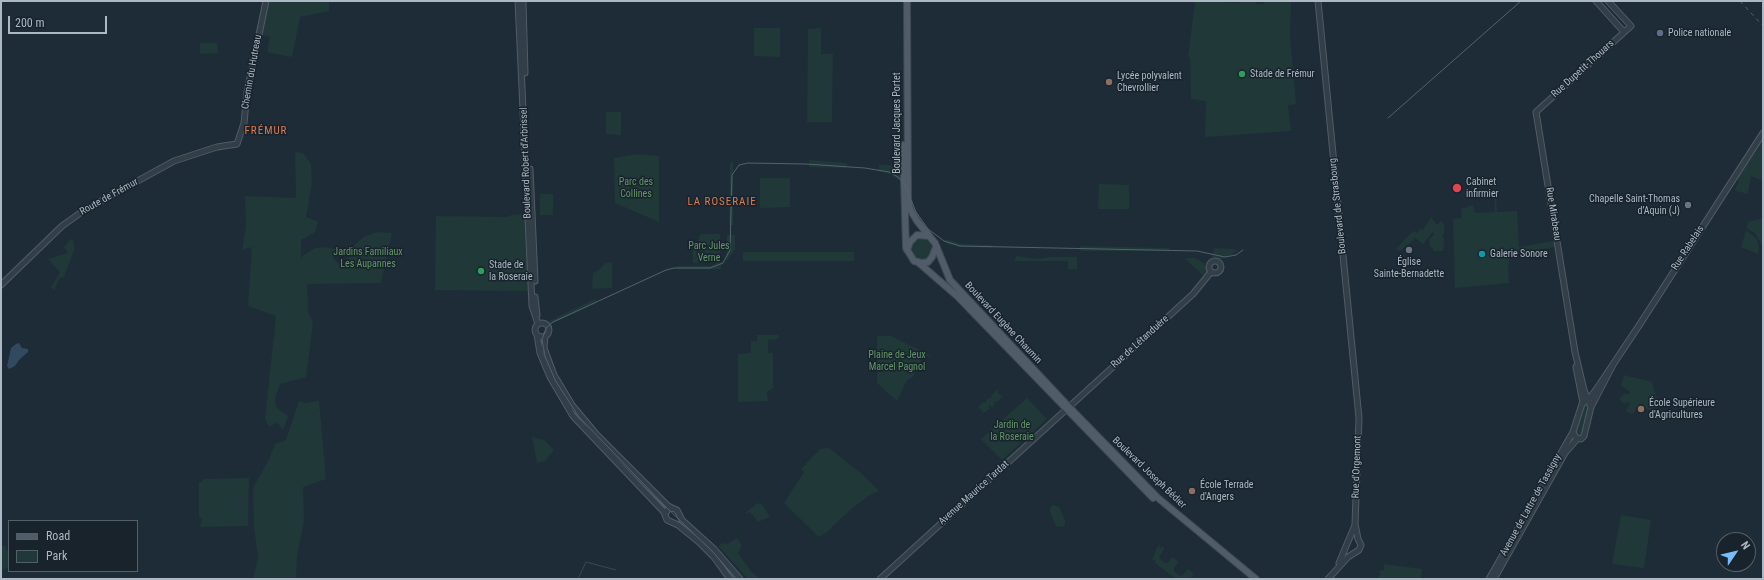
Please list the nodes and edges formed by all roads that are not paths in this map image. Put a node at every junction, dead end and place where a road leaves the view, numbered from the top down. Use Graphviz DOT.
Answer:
graph roads {
  1 [pos="266,1"];
  2 [pos="518,1"];
  3 [pos="523,1"];
  4 [pos="903,1"];
  5 [pos="907,1"];
  6 [pos="1318,1"];
  7 [pos="1596,1"];
  8 [pos="1608,1"];
  9 [pos="1624,32"];
  10 [pos="1536,112"];
  11 [pos="1763,133"];
  12 [pos="237,144"];
  13 [pos="930,237"];
  14 [pos="936,245"];
  15 [pos="907,251"];
  16 [pos="919,263"];
  17 [pos="1211,272"];
  18 [pos="1,285"];
  19 [pos="539,324"];
  20 [pos="537,335"];
  21 [pos="544,336"];
  22 [pos="1614,363"];
  23 [pos="1586,401"];
  24 [pos="1591,407"];
  25 [pos="1067,408"];
  26 [pos="1357,410"];
  27 [pos="1573,431"];
  28 [pos="1577,439"];
  29 [pos="672,508"];
  30 [pos="666,513"];
  31 [pos="679,516"];
  32 [pos="674,522"];
  33 [pos="1355,524"];
  34 [pos="1358,539"];
  35 [pos="1350,540"];
  36 [pos="1348,546"];
  37 [pos="1354,552"];
  38 [pos="1336,569"];
  39 [pos="880,578"];
  40 [pos="730,579"];
  41 [pos="740,579"];
  42 [pos="1250,579"];
  43 [pos="1256,579"];
  44 [pos="1328,579"];
  45 [pos="1489,579"];
  46 [pos="1494,579"];
  1 -- 12 [label="street, Chemin du Hutreau"];
  2 -- 19 [label="street, Boulevard Robert d'Arbrissel"];
  3 -- 19 [label="street, Boulevard Robert d'Arbrissel"];
  4 -- 15 [label="main road, Boulevard Jacques Portet"];
  5 -- 13 [label="main road, Boulevard Jacques Portet"];
  6 -- 26 [label="street, Boulevard de Strasbourg"];
  7 -- 9 [label="street"];
  8 -- 9 [label="street, Rue Dupetit-Thouars"];
  9 -- 10 [label="street, Rue Dupetit-Thouars"];
  10 -- 23 [label="street, Rue Mirabeau"];
  11 -- 22 [label="street, Rue Rabelais"];
  12 -- 18 [label="street, Route de Frémur"];
  13 -- 14 [label="main road"];
  13 -- 15 [label="main road"];
  14 -- 16 [label="main road"];
  14 -- 25 [label="main road, Boulevard Eugène Chaumin"];
  15 -- 16 [label="main road"];
  16 -- 25 [label="main road, Boulevard Eugène Chaumin"];
  17 -- 25 [label="street, Rue de Létanduère"];
  19 -- 20 [label="street"];
  19 -- 21 [label="street"];
  20 -- 21 [label="street"];
  20 -- 30 [label="street"];
  21 -- 29 [label="street"];
  22 -- 23 [label="street, Rue Rabelais"];
  22 -- 24 [label="street, Rue Rabelais"];
  23 -- 24 [label="street, Rue Mirabeau"];
  23 -- 27 [label="street, Avenue de Lattre de Tassigny"];
  24 -- 28 [label="street, Avenue de Lattre de Tassigny"];
  25 -- 39 [label="street, Avenue Maurice Tardat"];
  25 -- 42 [label="main road, Boulevard Joseph Bédier"];
  25 -- 43 [label="main road, Boulevard Joseph Bédier"];
  26 -- 33 [label="street, Rue d'Orgemont"];
  27 -- 28 [label="street"];
  27 -- 45 [label="street, Avenue de Lattre de Tassigny"];
  28 -- 46 [label="street, Avenue de Lattre de Tassigny"];
  29 -- 30 [label="street"];
  29 -- 31 [label="street"];
  30 -- 32 [label="street"];
  31 -- 32 [label="street"];
  31 -- 41 [label="street"];
  32 -- 40 [label="street"];
  33 -- 34 [label="street, Rue d'Orgemont"];
  33 -- 35 [label="street, Rue d'Orgemont"];
  34 -- 35 [label="street"];
  34 -- 37 [label="street, Rue d'Orgemont"];
  35 -- 36 [label="street, Rue d'Orgemont"];
  36 -- 37 [label="street"];
  36 -- 38 [label="street, Rue d'Orgemont"];
  37 -- 38 [label="street, Rue d'Orgemont"];
  38 -- 44 [label="street, Rue d'Orgemont"];
}
